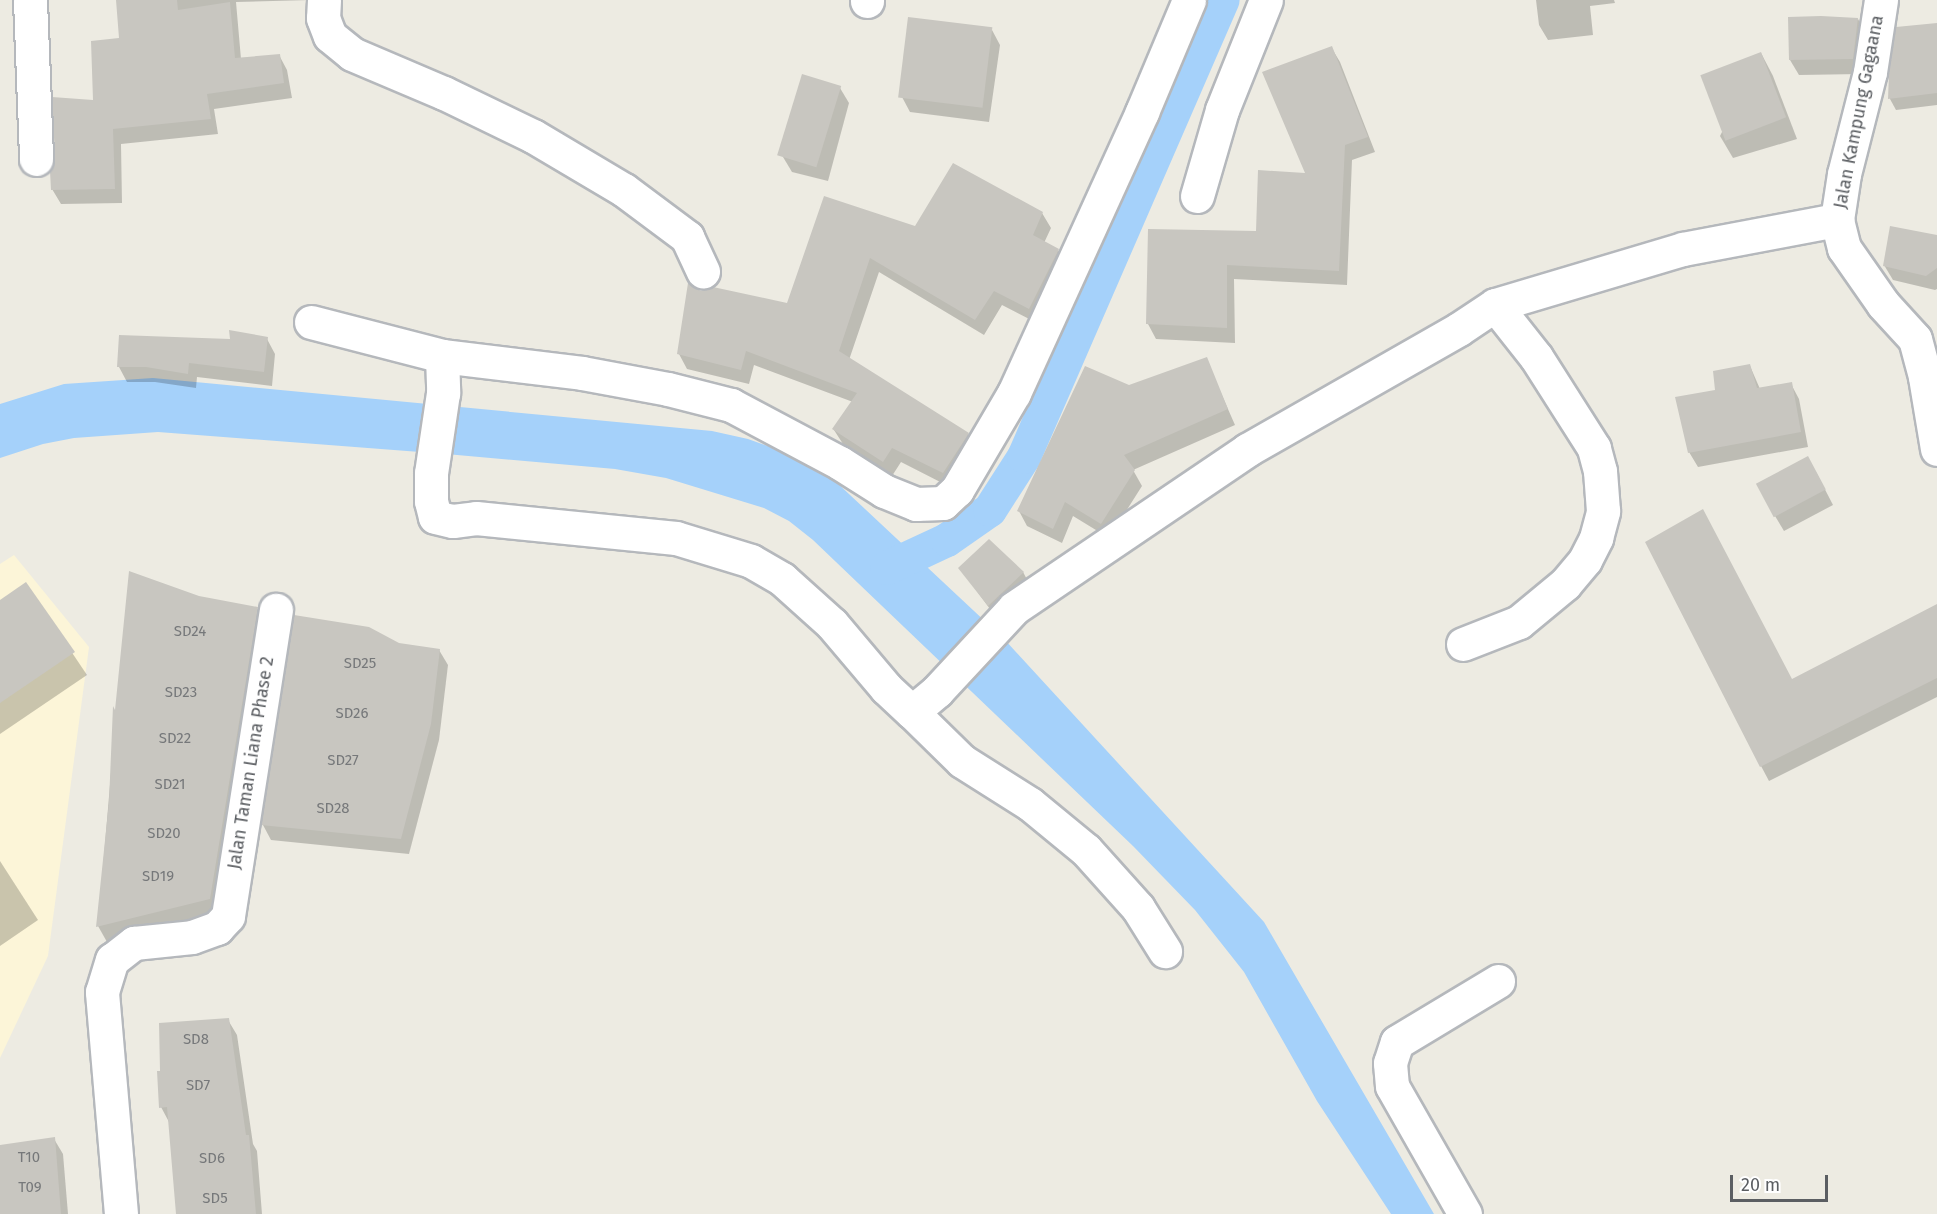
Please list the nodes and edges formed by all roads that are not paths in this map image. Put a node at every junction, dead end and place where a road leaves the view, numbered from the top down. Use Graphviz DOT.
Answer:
graph roads {
  1 [pos="30,0"];
  2 [pos="324,0"];
  3 [pos="1189,0"];
  4 [pos="1266,0"];
  5 [pos="1881,0"];
  6 [pos="36,159"];
  7 [pos="1197,196"];
  8 [pos="1837,220"];
  9 [pos="703,272"];
  10 [pos="1495,305"];
  11 [pos="311,322"];
  12 [pos="442,356"];
  13 [pos="1937,449"];
  14 [pos="276,610"];
  15 [pos="1463,644"];
  16 [pos="912,712"];
  17 [pos="1165,951"];
  18 [pos="1498,981"];
  19 [pos="121,1214"];
  20 [pos="1465,1214"];
  1 -- 6 [label="street"];
  2 -- 9 [label="street"];
  3 -- 12 [label="street"];
  4 -- 7 [label="street"];
  5 -- 8 [label="street, Jalan Kampung Gagaana"];
  8 -- 10 [label="street"];
  8 -- 13 [label="street, Jalan Kampung Gagaana"];
  10 -- 15 [label="street"];
  10 -- 16 [label="street"];
  11 -- 12 [label="street"];
  12 -- 16 [label="street"];
  14 -- 19 [label="street, Jalan Taman Liana Phase 2"];
  16 -- 17 [label="street"];
  18 -- 20 [label="street"];
}
